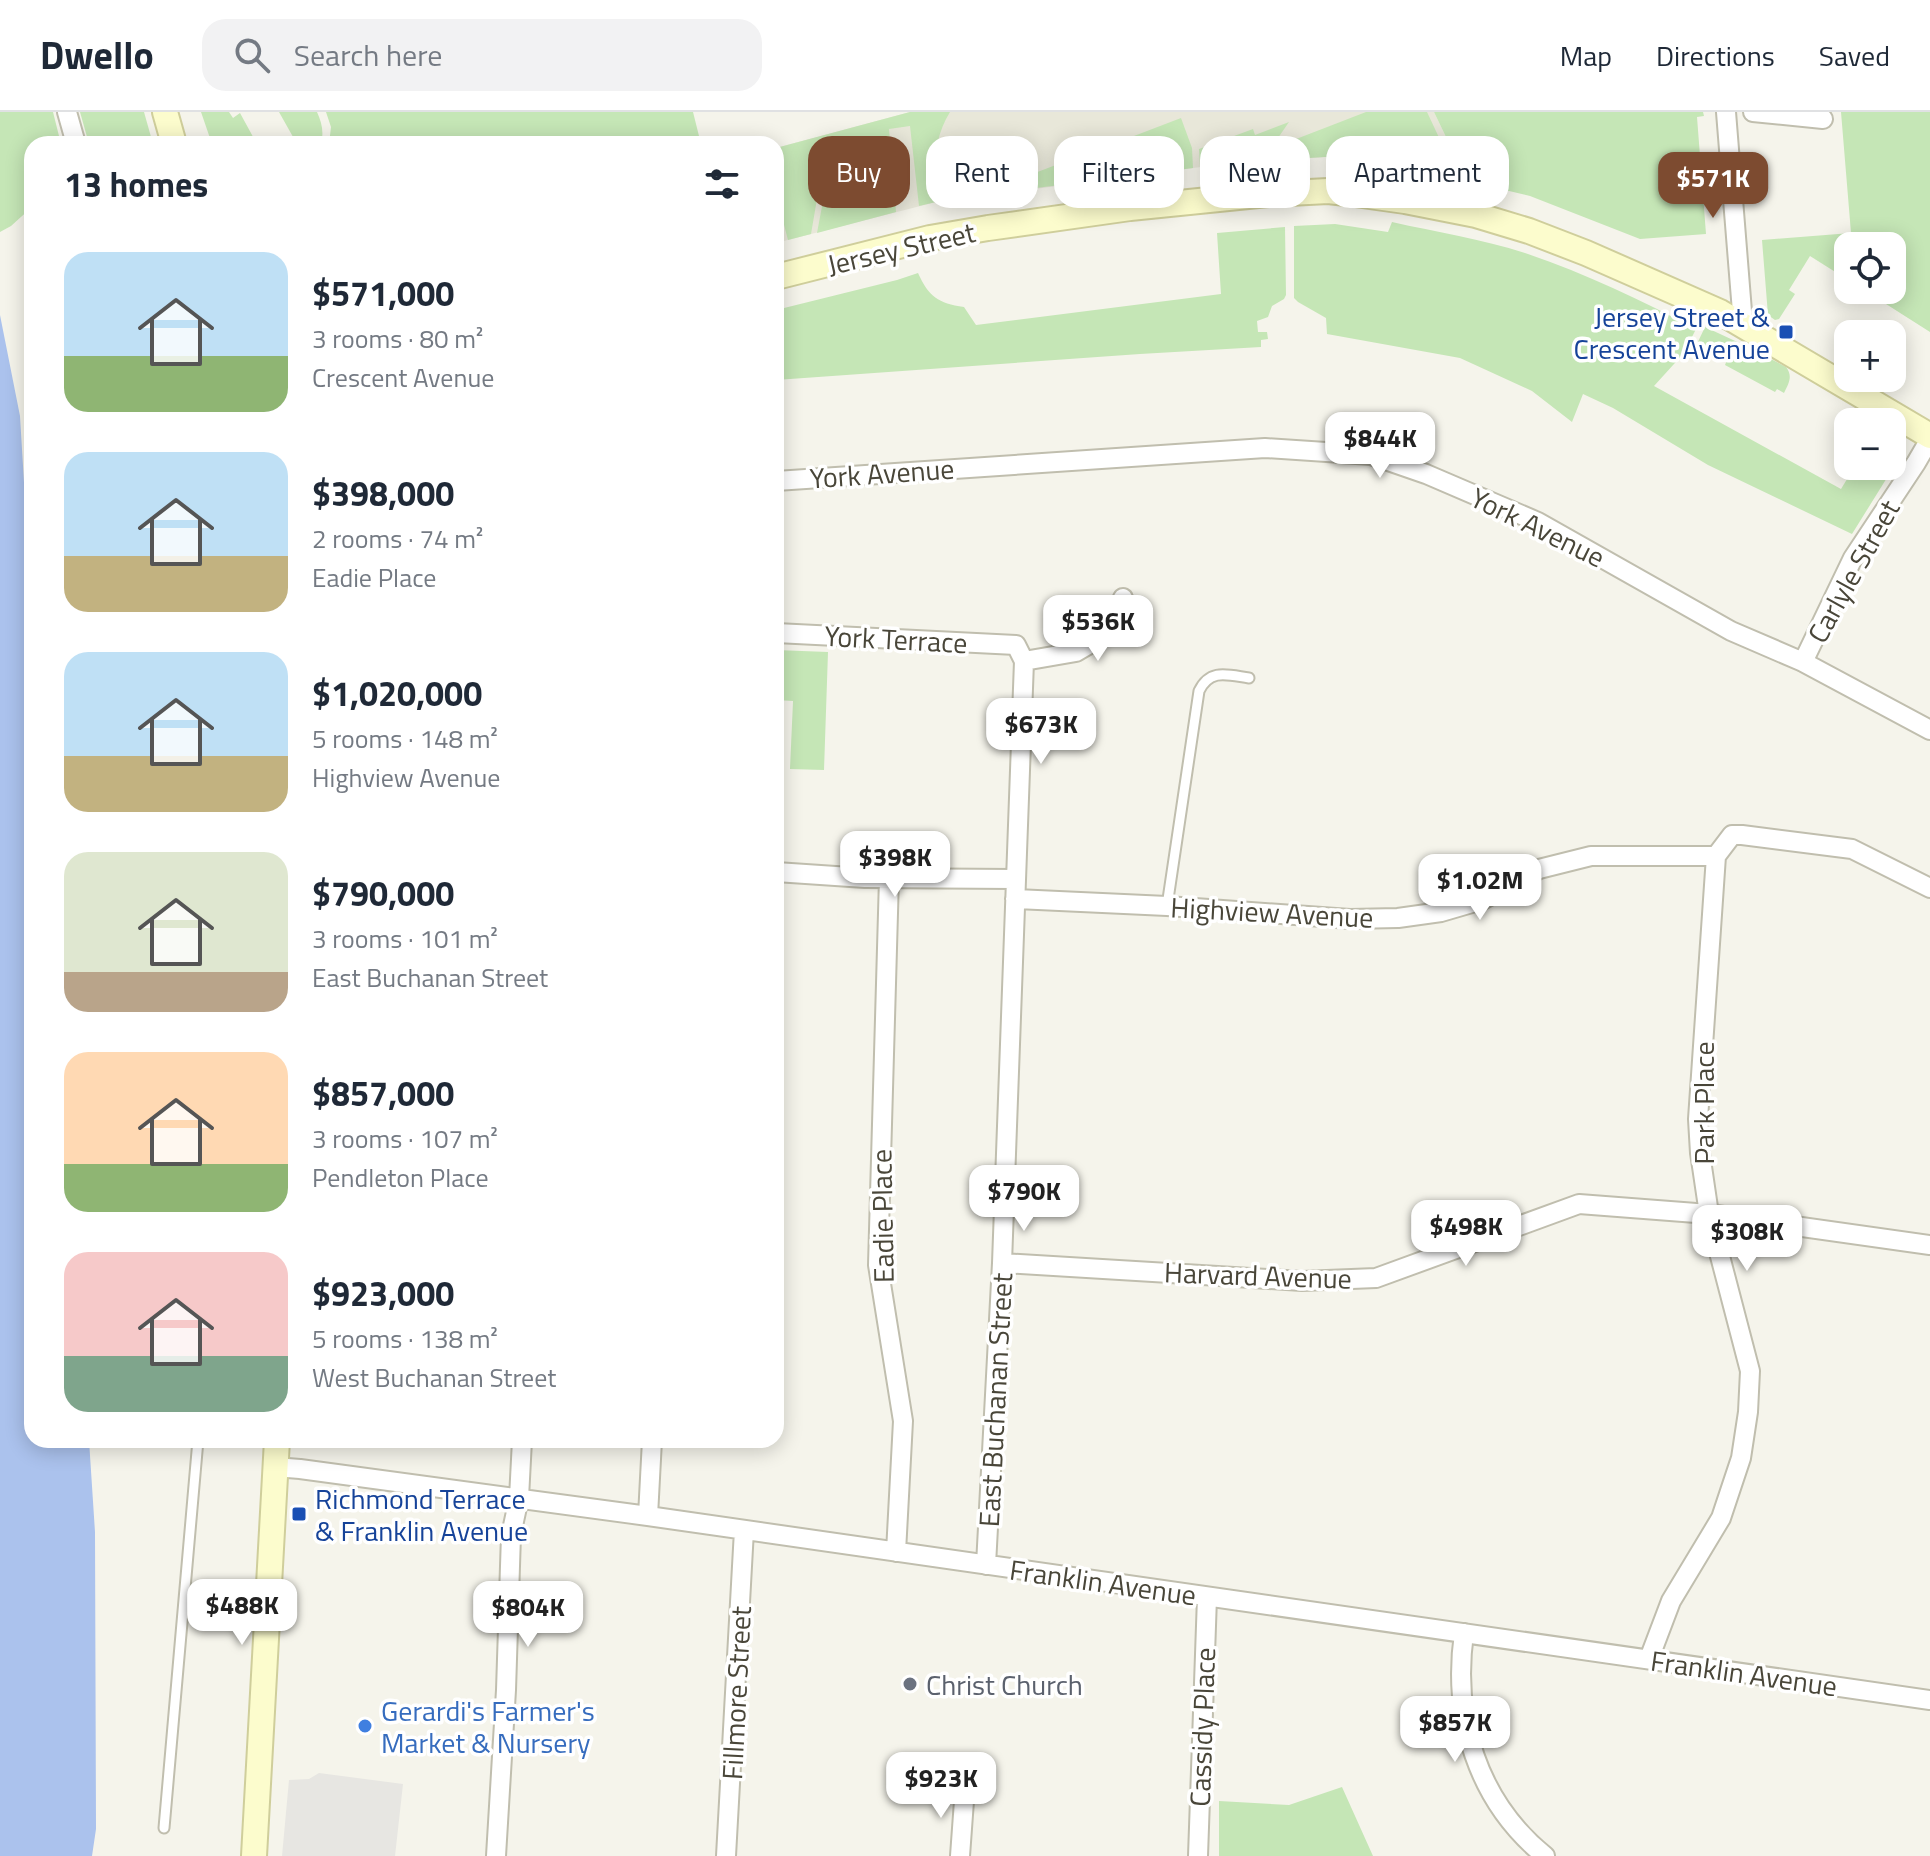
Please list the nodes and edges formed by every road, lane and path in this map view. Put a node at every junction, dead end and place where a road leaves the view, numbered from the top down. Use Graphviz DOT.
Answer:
graph roads {
  1 [pos="67,112"];
  2 [pos="165,112"];
  3 [pos="1726,112"];
  4 [pos="1753,112"];
  5 [pos="1823,119"];
  6 [pos="74,136"];
  7 [pos="172,136"];
  8 [pos="784,275"];
  9 [pos="1743,324"];
  10 [pos="1930,438"];
  11 [pos="784,480"];
  12 [pos="1123,598"];
  13 [pos="784,634"];
  14 [pos="1020,653"];
  15 [pos="1803,662"];
  16 [pos="1249,678"];
  17 [pos="1930,730"];
  18 [pos="1716,856"];
  19 [pos="784,872"];
  20 [pos="889,878"];
  21 [pos="1015,879"];
  22 [pos="1930,888"];
  23 [pos="1015,899"];
  24 [pos="1167,906"];
  25 [pos="1709,1214"];
  26 [pos="1930,1245"];
  27 [pos="1002,1263"];
  28 [pos="197,1448"];
  29 [pos="276,1448"];
  30 [pos="522,1448"];
  31 [pos="652,1448"];
  32 [pos="275,1467"];
  33 [pos="519,1498"];
  34 [pos="648,1516"];
  35 [pos="744,1530"];
  36 [pos="896,1552"];
  37 [pos="986,1565"];
  38 [pos="1207,1597"];
  39 [pos="1464,1633"];
  40 [pos="1649,1659"];
  41 [pos="1930,1700"];
  42 [pos="965,1787"];
  43 [pos="164,1828"];
  44 [pos="254,1856"];
  45 [pos="496,1856"];
  46 [pos="726,1856"];
  47 [pos="960,1856"];
  48 [pos="1198,1856"];
  49 [pos="1545,1856"];
  1 -- 6 [label="street"];
  2 -- 7 [label="street"];
  3 -- 9 [label="street"];
  4 -- 5 [label="street"];
  8 -- 9 [label="street, Jersey Street"];
  9 -- 10 [label="street, Jersey Street"];
  10 -- 15 [label="street, Carlyle Street"];
  11 -- 15 [label="street, York Avenue"];
  12 -- 14 [label="street, York Terrace"];
  13 -- 14 [label="street, York Terrace"];
  14 -- 21 [label="street, East Buchanan Street"];
  15 -- 17 [label="street, York Avenue"];
  16 -- 24 [label="lane"];
  18 -- 22 [label="street"];
  18 -- 24 [label="street, Highview Avenue"];
  18 -- 25 [label="street, Park Place"];
  19 -- 20 [label="street"];
  20 -- 21 [label="street"];
  20 -- 36 [label="street, Eadie Place"];
  21 -- 23 [label="street, East Buchanan Street"];
  23 -- 24 [label="street, Highview Avenue"];
  23 -- 27 [label="street, East Buchanan Street"];
  25 -- 26 [label="street, Harvard Avenue"];
  25 -- 27 [label="street, Harvard Avenue"];
  25 -- 40 [label="street, Park Place"];
  27 -- 37 [label="street, East Buchanan Street"];
  28 -- 43 [label="lane"];
  29 -- 32 [label="street"];
  30 -- 33 [label="street"];
  31 -- 34 [label="street"];
  32 -- 33 [label="street, Franklin Avenue"];
  32 -- 44 [label="street"];
  33 -- 34 [label="street, Franklin Avenue"];
  33 -- 45 [label="street"];
  34 -- 35 [label="street, Franklin Avenue"];
  35 -- 36 [label="street, Franklin Avenue"];
  35 -- 46 [label="street, Fillmore Street"];
  36 -- 37 [label="street, Franklin Avenue"];
  37 -- 38 [label="street, Franklin Avenue"];
  38 -- 39 [label="street, Franklin Avenue"];
  38 -- 48 [label="street, Cassidy Place"];
  39 -- 40 [label="street, Franklin Avenue"];
  39 -- 49 [label="street"];
  40 -- 41 [label="street, Franklin Avenue"];
  42 -- 47 [label="street"];
}
